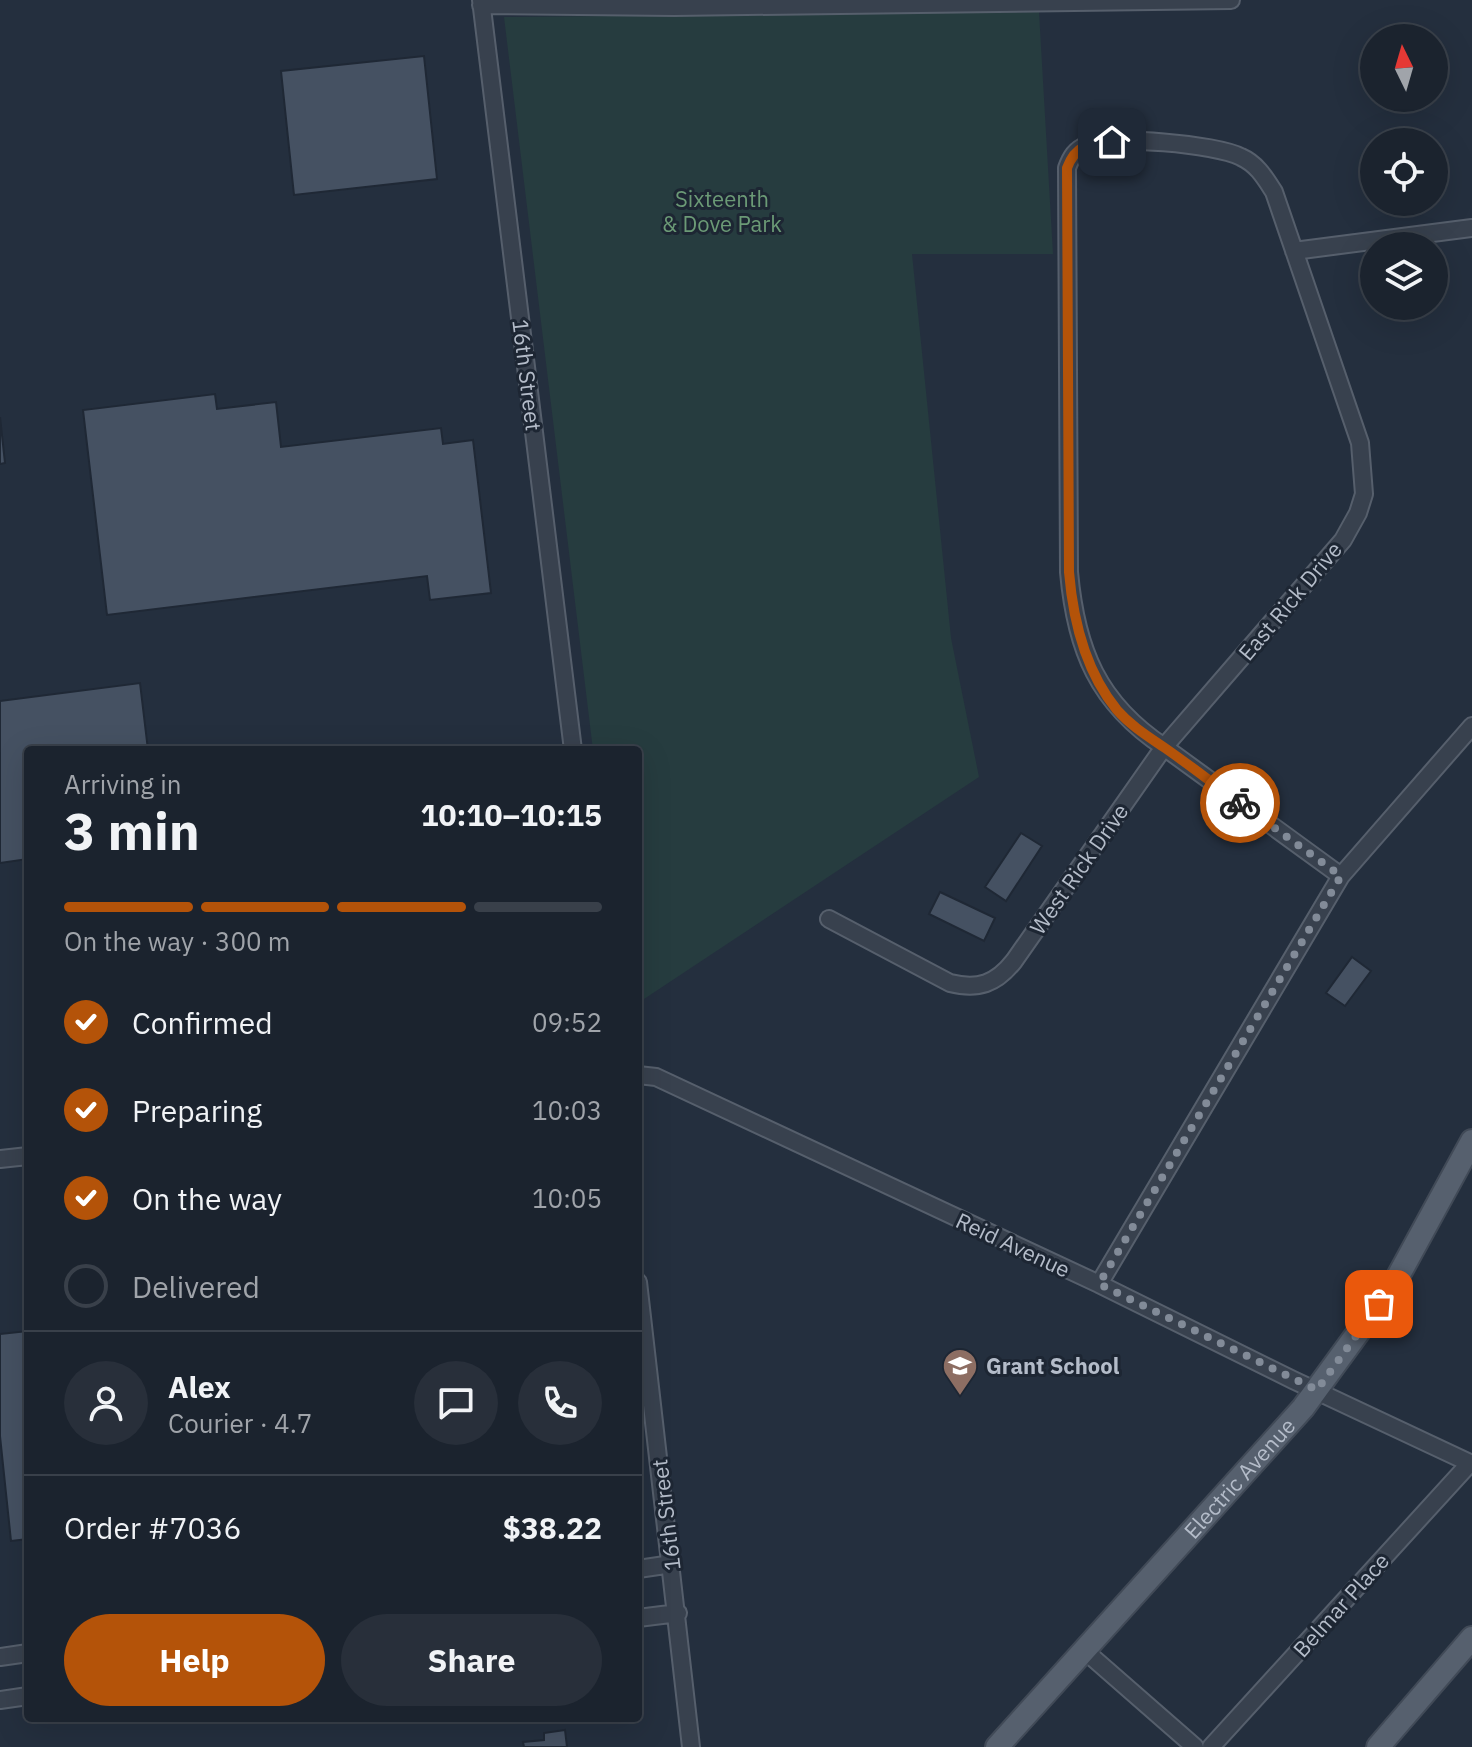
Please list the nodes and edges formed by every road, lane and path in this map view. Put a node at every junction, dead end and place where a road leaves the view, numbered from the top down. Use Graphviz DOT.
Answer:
graph roads {
  1 [pos="1231,0"];
  2 [pos="481,2"];
  3 [pos="1472,228"];
  4 [pos="1294,251"];
  5 [pos="1472,726"];
  6 [pos="573,746"];
  7 [pos="1164,747"];
  8 [pos="1341,876"];
  9 [pos="829,919"];
  10 [pos="642,1075"];
  11 [pos="1472,1141"];
  12 [pos="24,1156"];
  13 [pos="0,1159"];
  14 [pos="1099,1284"];
  15 [pos="642,1315"];
  16 [pos="1317,1390"];
  17 [pos="1471,1464"];
  18 [pos="672,1564"];
  19 [pos="642,1568"];
  20 [pos="678,1613"];
  21 [pos="642,1618"];
  22 [pos="1472,1638"];
  23 [pos="1084,1650"];
  24 [pos="24,1654"];
  25 [pos="0,1657"];
  26 [pos="24,1697"];
  27 [pos="0,1700"];
  28 [pos="691,1747"];
  29 [pos="997,1747"];
  30 [pos="1195,1747"];
  31 [pos="1211,1747"];
  32 [pos="1378,1747"];
  1 -- 2 [label="street"];
  2 -- 6 [label="street, 16th Street"];
  3 -- 4 [label="street"];
  4 -- 7 [label="street, East Rick Drive"];
  4 -- 7 [label="street, East Rick Drive"];
  5 -- 8 [label="street"];
  7 -- 8 [label="street"];
  7 -- 9 [label="street, West Rick Drive"];
  8 -- 14 [label="street"];
  10 -- 14 [label="street, Reid Avenue"];
  11 -- 16 [label="main road, Electric Avenue"];
  12 -- 13 [label="street"];
  14 -- 16 [label="street, Reid Avenue"];
  15 -- 18 [label="street, 16th Street"];
  16 -- 17 [label="street, Reid Avenue"];
  16 -- 23 [label="main road, Electric Avenue"];
  17 -- 31 [label="street, Belmar Place"];
  18 -- 19 [label="street"];
  18 -- 20 [label="street, 16th Street"];
  20 -- 21 [label="street"];
  20 -- 28 [label="street, 16th Street"];
  22 -- 32 [label="main road"];
  23 -- 29 [label="main road, Electric Avenue"];
  23 -- 30 [label="street"];
  24 -- 25 [label="street"];
  26 -- 27 [label="street"];
}
